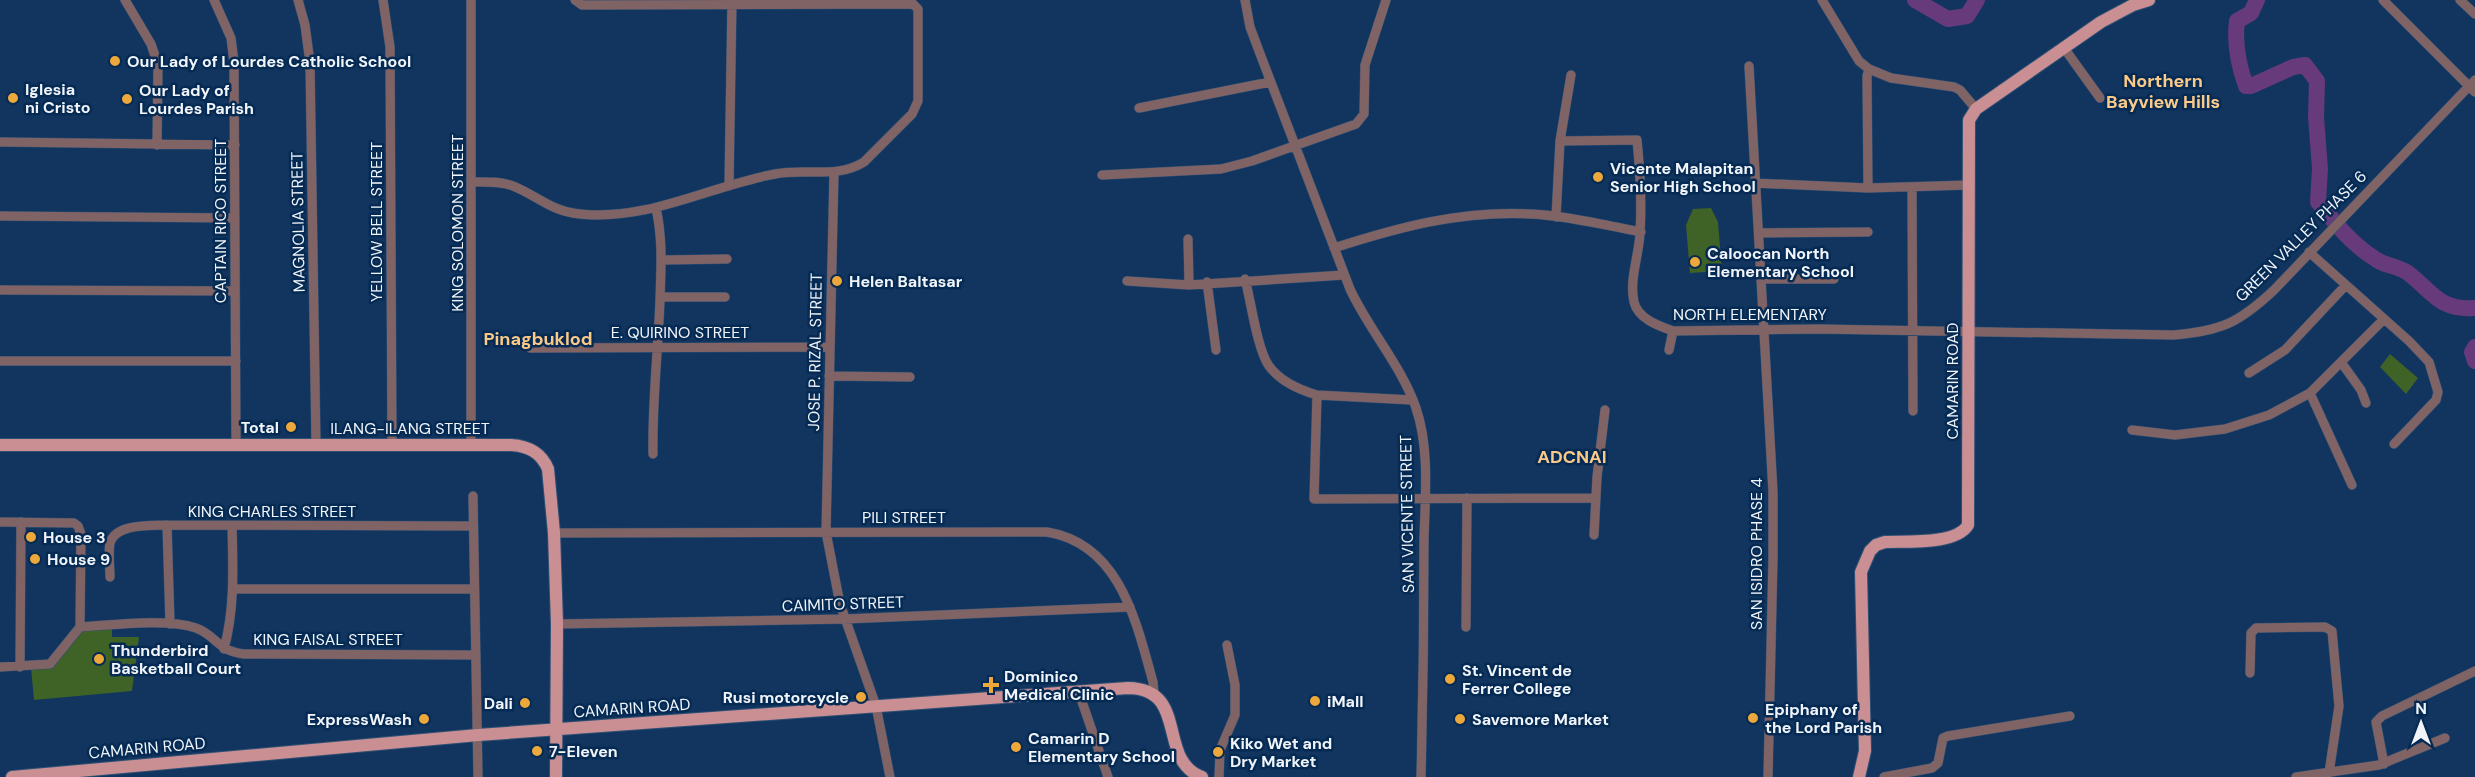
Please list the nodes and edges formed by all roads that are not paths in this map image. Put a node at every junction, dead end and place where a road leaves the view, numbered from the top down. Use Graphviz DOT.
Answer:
graph roads {
  1 [pos="125,0"];
  2 [pos="214,0"];
  3 [pos="298,0"];
  4 [pos="383,0"];
  5 [pos="471,0"];
  6 [pos="1245,0"];
  7 [pos="1386,0"];
  8 [pos="1822,0"];
  9 [pos="2149,0"];
  10 [pos="2383,0"];
  11 [pos="2460,0"];
  12 [pos="576,2"];
  13 [pos="620,2"];
  14 [pos="654,2"];
  15 [pos="732,2"];
  16 [pos="2475,14"];
  17 [pos="2064,48"];
  18 [pos="1749,66"];
  19 [pos="1869,69"];
  20 [pos="1571,75"];
  21 [pos="1270,82"];
  22 [pos="2473,86"];
  23 [pos="2100,98"];
  24 [pos="1139,108"];
  25 [pos="1976,109"];
  26 [pos="1560,141"];
  27 [pos="0,142"];
  28 [pos="157,145"];
  29 [pos="235,145"];
  30 [pos="1296,146"];
  31 [pos="834,172"];
  32 [pos="1102,175"];
  33 [pos="472,182"];
  34 [pos="1754,183"];
  35 [pos="1969,185"];
  36 [pos="729,186"];
  37 [pos="1912,187"];
  38 [pos="1868,188"];
  39 [pos="656,208"];
  40 [pos="0,216"];
  41 [pos="1556,217"];
  42 [pos="236,218"];
  43 [pos="1641,232"];
  44 [pos="1868,232"];
  45 [pos="1759,233"];
  46 [pos="1188,239"];
  47 [pos="1334,248"];
  48 [pos="2311,250"];
  49 [pos="727,259"];
  50 [pos="663,260"];
  51 [pos="1344,275"];
  52 [pos="1245,279"];
  53 [pos="1762,279"];
  54 [pos="1834,279"];
  55 [pos="1128,281"];
  56 [pos="1207,282"];
  57 [pos="1189,285"];
  58 [pos="2346,285"];
  59 [pos="0,290"];
  60 [pos="236,291"];
  61 [pos="660,297"];
  62 [pos="725,297"];
  63 [pos="2384,319"];
  64 [pos="1673,331"];
  65 [pos="1764,331"];
  66 [pos="1913,332"];
  67 [pos="1968,333"];
  68 [pos="830,346"];
  69 [pos="658,347"];
  70 [pos="530,348"];
  71 [pos="1216,350"];
  72 [pos="1669,350"];
  73 [pos="0,361"];
  74 [pos="236,361"];
  75 [pos="2341,362"];
  76 [pos="2249,373"];
  77 [pos="830,376"];
  78 [pos="910,377"];
  79 [pos="2310,393"];
  80 [pos="1317,395"];
  81 [pos="1412,400"];
  82 [pos="2366,403"];
  83 [pos="1605,410"];
  84 [pos="1913,411"];
  85 [pos="2132,430"];
  86 [pos="2394,444"];
  87 [pos="0,445"];
  88 [pos="316,445"];
  89 [pos="392,445"];
  90 [pos="471,445"];
  91 [pos="236,446"];
  92 [pos="653,454"];
  93 [pos="2352,485"];
  94 [pos="473,496"];
  95 [pos="1467,498"];
  96 [pos="1595,498"];
  97 [pos="1425,499"];
  98 [pos="0,522"];
  99 [pos="21,522"];
  100 [pos="167,525"];
  101 [pos="232,525"];
  102 [pos="473,526"];
  103 [pos="826,532"];
  104 [pos="554,533"];
  105 [pos="1594,535"];
  106 [pos="110,577"];
  107 [pos="233,589"];
  108 [pos="474,590"];
  109 [pos="1130,607"];
  110 [pos="845,619"];
  111 [pos="170,624"];
  112 [pos="557,624"];
  113 [pos="80,627"];
  114 [pos="1466,627"];
  115 [pos="1227,645"];
  116 [pos="224,649"];
  117 [pos="476,655"];
  118 [pos="0,667"];
  119 [pos="20,667"];
  120 [pos="2475,671"];
  121 [pos="2250,673"];
  122 [pos="1078,690"];
  123 [pos="1154,693"];
  124 [pos="876,706"];
  125 [pos="2070,716"];
  126 [pos="557,729"];
  127 [pos="478,735"];
  128 [pos="2445,738"];
  129 [pos="2384,764"];
  130 [pos="2329,773"];
  131 [pos="1194,775"];
  132 [pos="12,777"];
  133 [pos="478,777"];
  134 [pos="556,777"];
  135 [pos="890,777"];
  136 [pos="1108,777"];
  137 [pos="1219,777"];
  138 [pos="1421,777"];
  139 [pos="1768,777"];
  140 [pos="1859,777"];
  141 [pos="1884,777"];
  142 [pos="2296,777"];
  1 -- 28 [label="street"];
  2 -- 29 [label="street, CAPTAIN RICO STREET"];
  3 -- 88 [label="street, MAGNOLIA STREET"];
  4 -- 89 [label="street, YELLOW BELL STREET"];
  5 -- 33 [label="street, KING SOLOMON STREET"];
  6 -- 21 [label="street, SAN VICENTE STREET"];
  7 -- 30 [label="street"];
  8 -- 19 [label="street"];
  9 -- 17 [label="main road"];
  10 -- 22 [label="street"];
  11 -- 16 [label="street"];
  12 -- 13 [label="street"];
  13 -- 14 [label="street"];
  14 -- 15 [label="street"];
  15 -- 31 [label="street"];
  15 -- 36 [label="street"];
  17 -- 23 [label="street"];
  17 -- 25 [label="main road"];
  18 -- 34 [label="street, SAN ISIDRO PHASE 4"];
  19 -- 25 [label="street"];
  19 -- 38 [label="street"];
  20 -- 26 [label="street"];
  21 -- 24 [label="street"];
  21 -- 30 [label="street, SAN VICENTE STREET"];
  22 -- 48 [label="street, GREEN VALLEY PHASE 6"];
  25 -- 35 [label="main road, CAMARIN ROAD"];
  26 -- 41 [label="street"];
  26 -- 43 [label="street, NORTH ELEMENTARY"];
  27 -- 28 [label="street"];
  28 -- 29 [label="street"];
  29 -- 42 [label="street, CAPTAIN RICO STREET"];
  30 -- 32 [label="street"];
  30 -- 47 [label="street, SAN VICENTE STREET"];
  31 -- 36 [label="street"];
  31 -- 68 [label="street, JOSE P. RIZAL STREET"];
  33 -- 39 [label="street"];
  33 -- 90 [label="street, KING SOLOMON STREET"];
  34 -- 38 [label="street"];
  34 -- 45 [label="street, SAN ISIDRO PHASE 4"];
  35 -- 37 [label="street"];
  35 -- 67 [label="main road, CAMARIN ROAD"];
  36 -- 39 [label="street"];
  37 -- 38 [label="street"];
  37 -- 66 [label="street"];
  39 -- 50 [label="street"];
  40 -- 42 [label="street"];
  41 -- 43 [label="street"];
  41 -- 47 [label="street"];
  42 -- 60 [label="street, CAPTAIN RICO STREET"];
  43 -- 64 [label="street, NORTH ELEMENTARY"];
  44 -- 45 [label="street"];
  45 -- 53 [label="street, SAN ISIDRO PHASE 4"];
  46 -- 57 [label="street"];
  47 -- 51 [label="street, SAN VICENTE STREET"];
  48 -- 58 [label="street"];
  48 -- 67 [label="street, GREEN VALLEY PHASE 6"];
  49 -- 50 [label="street"];
  50 -- 61 [label="street"];
  51 -- 52 [label="street"];
  51 -- 81 [label="street, SAN VICENTE STREET"];
  52 -- 56 [label="street"];
  52 -- 80 [label="street"];
  53 -- 54 [label="street"];
  53 -- 65 [label="street, SAN ISIDRO PHASE 4"];
  55 -- 57 [label="street"];
  56 -- 57 [label="street"];
  56 -- 71 [label="street"];
  58 -- 63 [label="street"];
  58 -- 76 [label="street"];
  59 -- 60 [label="street"];
  60 -- 74 [label="street, CAPTAIN RICO STREET"];
  61 -- 62 [label="street"];
  61 -- 69 [label="street"];
  63 -- 75 [label="street"];
  63 -- 86 [label="street"];
  64 -- 65 [label="street, NORTH ELEMENTARY"];
  64 -- 72 [label="street"];
  65 -- 66 [label="street, NORTH ELEMENTARY"];
  65 -- 139 [label="street, SAN ISIDRO PHASE 4"];
  66 -- 67 [label="street, NORTH ELEMENTARY"];
  66 -- 84 [label="street"];
  67 -- 140 [label="main road, CAMARIN ROAD"];
  68 -- 69 [label="street, E. QUIRINO STREET"];
  68 -- 77 [label="street, JOSE P. RIZAL STREET"];
  69 -- 70 [label="street, E. QUIRINO STREET"];
  69 -- 92 [label="street"];
  73 -- 74 [label="street"];
  74 -- 91 [label="street, CAPTAIN RICO STREET"];
  75 -- 79 [label="street"];
  75 -- 82 [label="street"];
  77 -- 78 [label="street"];
  77 -- 103 [label="street, JOSE P. RIZAL STREET"];
  79 -- 85 [label="street"];
  79 -- 93 [label="street"];
  80 -- 81 [label="street"];
  80 -- 97 [label="street"];
  81 -- 97 [label="street, SAN VICENTE STREET"];
  83 -- 96 [label="street"];
  87 -- 91 [label="main road, ILANG-ILANG STREET"];
  88 -- 89 [label="main road, ILANG-ILANG STREET"];
  88 -- 91 [label="main road, ILANG-ILANG STREET"];
  89 -- 90 [label="main road, ILANG-ILANG STREET"];
  90 -- 104 [label="main road, ILANG-ILANG STREET"];
  94 -- 102 [label="street"];
  95 -- 96 [label="street"];
  95 -- 97 [label="street"];
  95 -- 114 [label="street"];
  96 -- 105 [label="street"];
  97 -- 138 [label="street, SAN VICENTE STREET"];
  98 -- 99 [label="street"];
  99 -- 113 [label="street"];
  99 -- 119 [label="street"];
  100 -- 101 [label="street, KING CHARLES STREET"];
  100 -- 106 [label="street, KING CHARLES STREET"];
  100 -- 111 [label="street"];
  101 -- 102 [label="street, KING CHARLES STREET"];
  101 -- 107 [label="street"];
  102 -- 108 [label="street"];
  103 -- 104 [label="street, PILI STREET"];
  103 -- 109 [label="street, PILI STREET"];
  103 -- 110 [label="street, JOSE P. RIZAL STREET"];
  104 -- 112 [label="main road, ILANG-ILANG STREET"];
  107 -- 108 [label="street"];
  107 -- 116 [label="street"];
  108 -- 117 [label="street"];
  109 -- 110 [label="street, CAIMITO STREET"];
  109 -- 123 [label="street, PILI STREET"];
  110 -- 112 [label="street, CAIMITO STREET"];
  110 -- 124 [label="street, JOSE P. RIZAL STREET"];
  111 -- 113 [label="street, KING FAISAL STREET"];
  111 -- 116 [label="street, KING FAISAL STREET"];
  112 -- 126 [label="main road, ILANG-ILANG STREET"];
  113 -- 119 [label="street"];
  115 -- 137 [label="street"];
  116 -- 117 [label="street, KING FAISAL STREET"];
  117 -- 127 [label="street"];
  118 -- 119 [label="street"];
  120 -- 129 [label="street"];
  121 -- 130 [label="street"];
  122 -- 123 [label="main road, CAMARIN ROAD"];
  122 -- 124 [label="main road, CAMARIN ROAD"];
  122 -- 136 [label="street"];
  123 -- 131 [label="main road"];
  124 -- 126 [label="main road, CAMARIN ROAD"];
  124 -- 135 [label="street, JOSE P. RIZAL STREET"];
  125 -- 141 [label="street"];
  126 -- 127 [label="main road, CAMARIN ROAD"];
  126 -- 134 [label="main road, ILANG-ILANG STREET"];
  127 -- 132 [label="main road, CAMARIN ROAD"];
  127 -- 133 [label="street"];
  128 -- 129 [label="street"];
  129 -- 130 [label="street"];
  130 -- 142 [label="street"];
}
